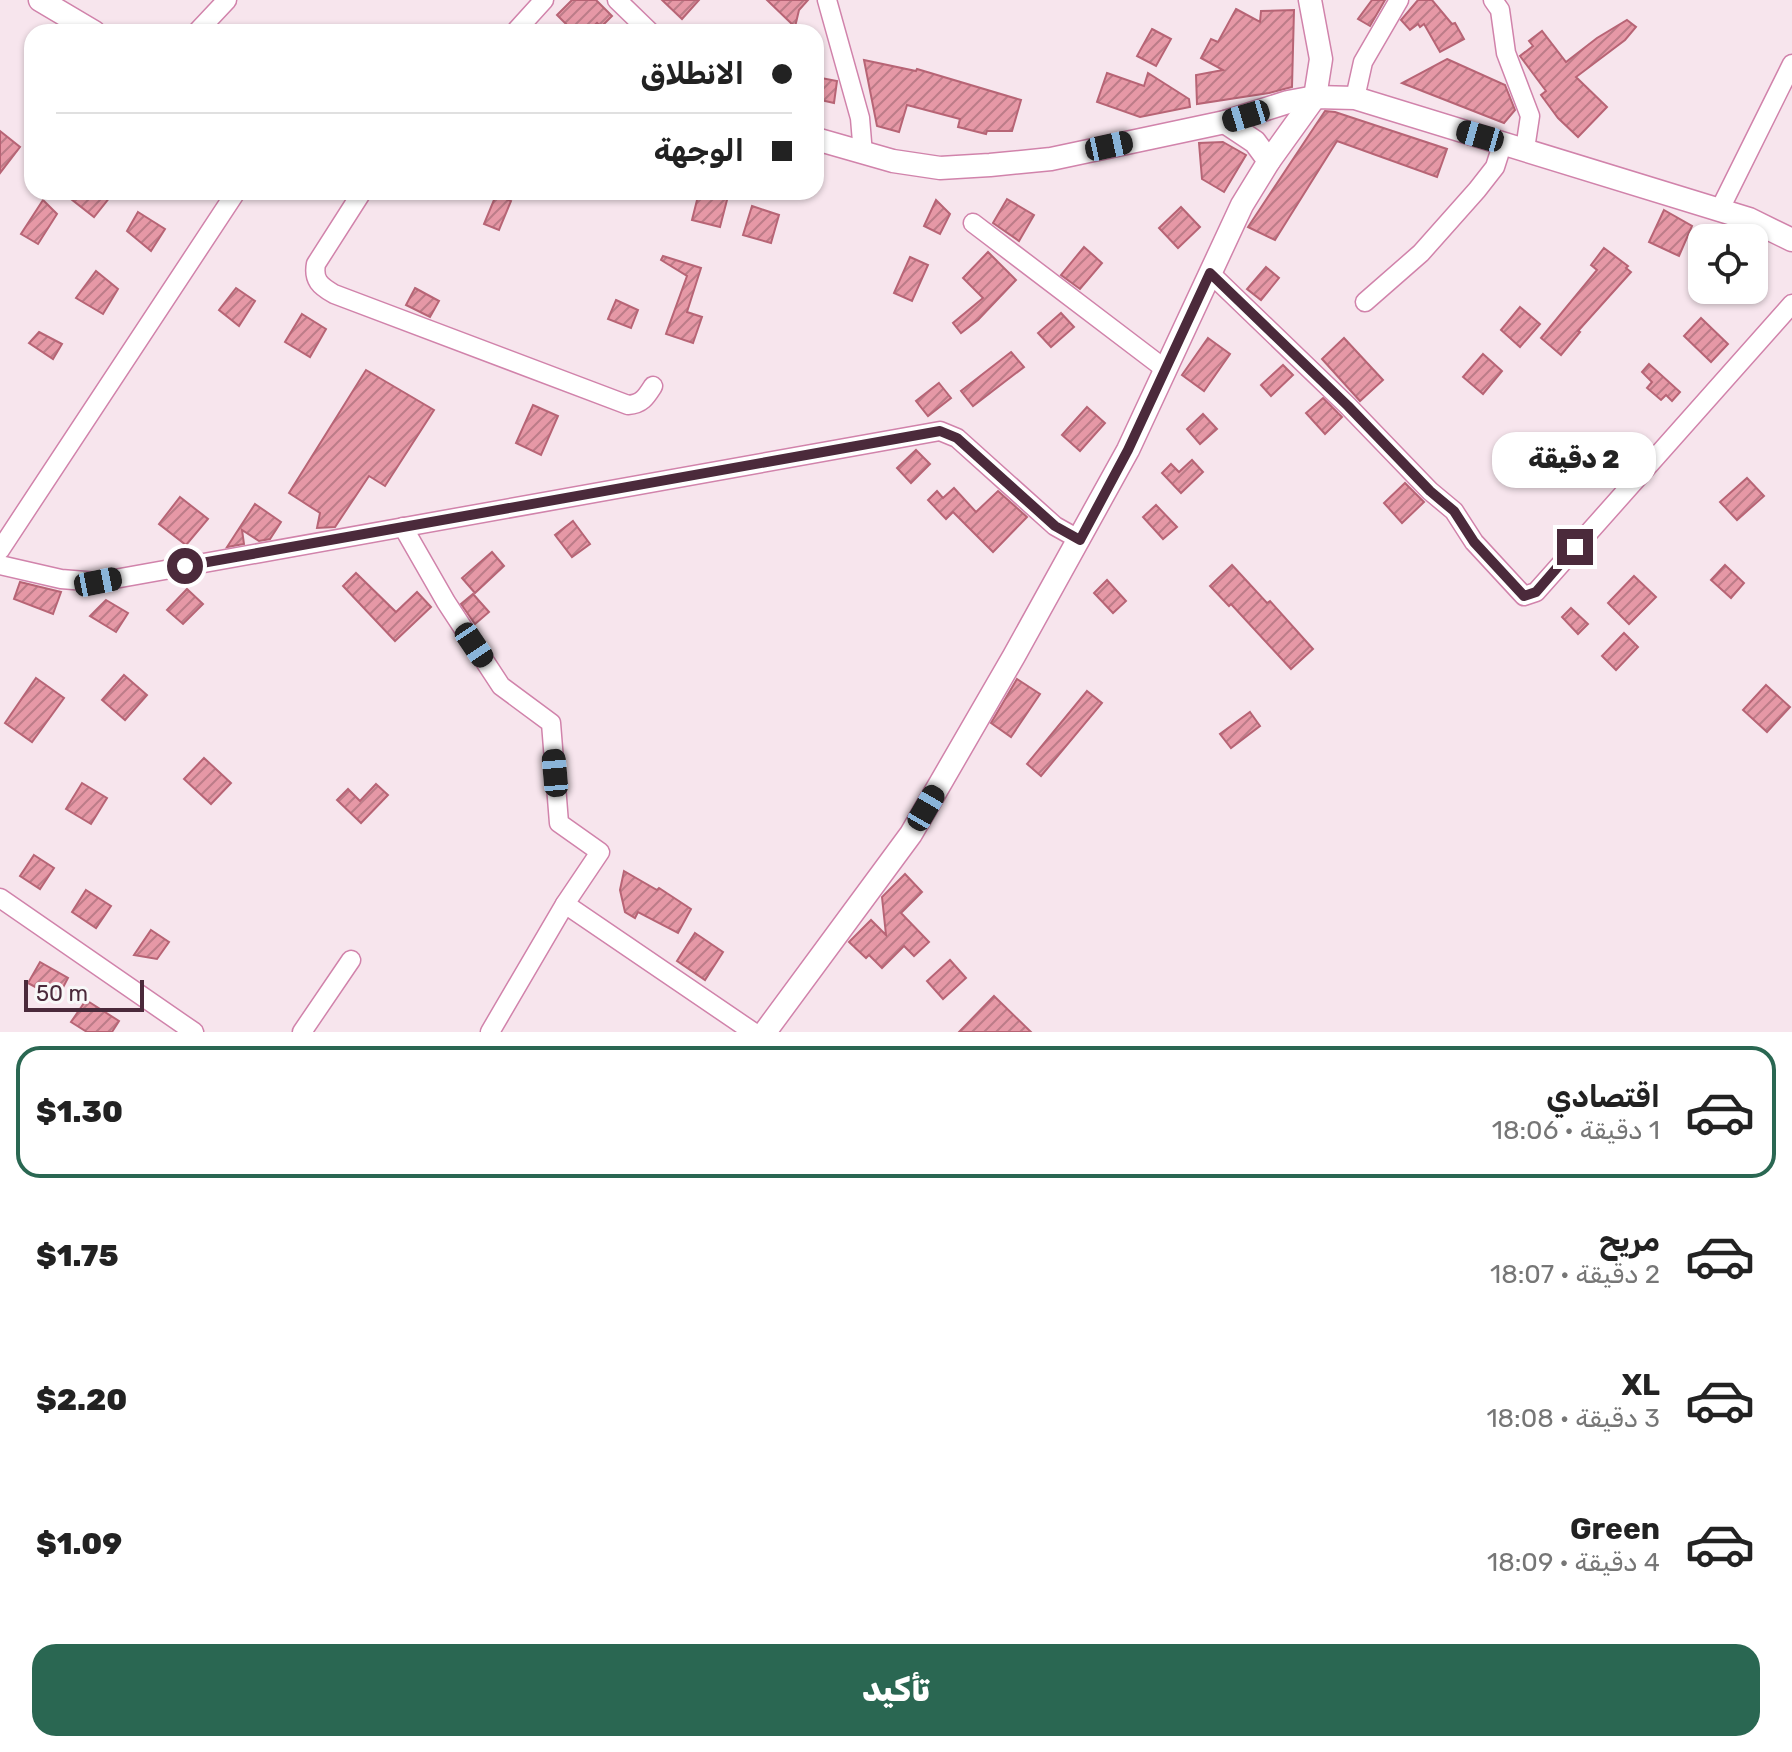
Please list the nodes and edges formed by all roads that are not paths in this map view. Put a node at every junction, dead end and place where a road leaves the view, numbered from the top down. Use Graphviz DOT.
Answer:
graph roads {
  1 [pos="40,0"];
  2 [pos="227,0"];
  3 [pos="544,0"];
  4 [pos="617,0"];
  5 [pos="827,0"];
  6 [pos="1310,0"];
  7 [pos="1399,0"];
  8 [pos="1493,0"];
  9 [pos="80,24"];
  10 [pos="204,24"];
  11 [pos="522,24"];
  12 [pos="642,24"];
  13 [pos="1792,64"];
  14 [pos="1315,97"];
  15 [pos="1355,98"];
  16 [pos="1225,122"];
  17 [pos="824,142"];
  18 [pos="1503,142"];
  19 [pos="1525,149"];
  20 [pos="863,154"];
  21 [pos="1269,161"];
  22 [pos="231,200"];
  23 [pos="357,200"];
  24 [pos="1719,211"];
  25 [pos="973,223"];
  26 [pos="1792,240"];
  27 [pos="1210,273"];
  28 [pos="1365,302"];
  29 [pos="1792,304"];
  30 [pos="1165,369"];
  31 [pos="653,386"];
  32 [pos="403,527"];
  33 [pos="1080,540"];
  34 [pos="0,550"];
  35 [pos="0,565"];
  36 [pos="0,898"];
  37 [pos="565,904"];
  38 [pos="351,960"];
  39 [pos="194,1032"];
  40 [pos="302,1032"];
  41 [pos="490,1032"];
  42 [pos="753,1032"];
  43 [pos="765,1032"];
  1 -- 9 [label="street"];
  2 -- 10 [label="street"];
  3 -- 11 [label="street"];
  4 -- 12 [label="street"];
  5 -- 20 [label="street"];
  6 -- 14 [label="street"];
  7 -- 15 [label="street"];
  8 -- 19 [label="street"];
  13 -- 24 [label="street"];
  14 -- 15 [label="street"];
  14 -- 16 [label="street"];
  14 -- 21 [label="street"];
  15 -- 18 [label="street"];
  16 -- 20 [label="street"];
  16 -- 21 [label="street"];
  17 -- 20 [label="street"];
  18 -- 19 [label="street"];
  18 -- 28 [label="street"];
  19 -- 24 [label="street"];
  21 -- 27 [label="street"];
  22 -- 34 [label="street"];
  23 -- 31 [label="street"];
  24 -- 26 [label="street"];
  25 -- 30 [label="street"];
  27 -- 29 [label="street"];
  27 -- 30 [label="street"];
  30 -- 33 [label="street"];
  32 -- 33 [label="street"];
  32 -- 35 [label="street"];
  32 -- 37 [label="street"];
  33 -- 43 [label="street"];
  36 -- 39 [label="street"];
  37 -- 41 [label="street"];
  37 -- 42 [label="street"];
  38 -- 40 [label="street"];
}
